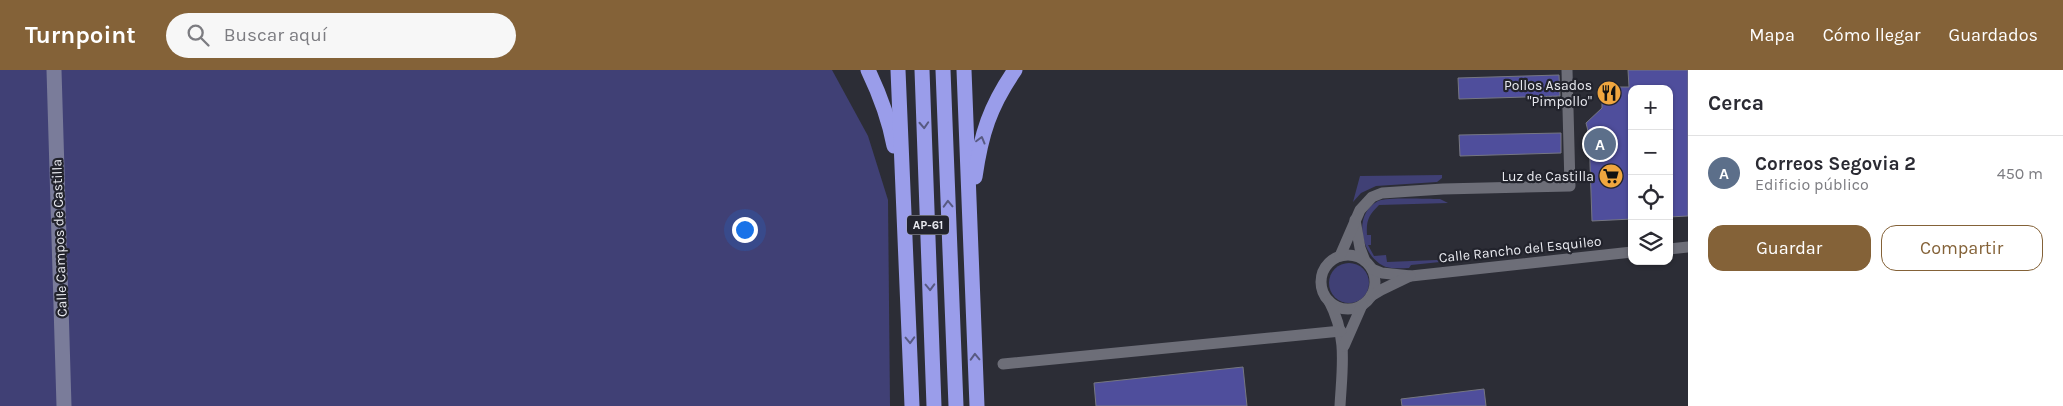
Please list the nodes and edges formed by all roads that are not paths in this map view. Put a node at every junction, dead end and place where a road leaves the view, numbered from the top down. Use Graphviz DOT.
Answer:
graph roads {
  1 [pos="54,70"];
  2 [pos="868,70"];
  3 [pos="898,70"];
  4 [pos="922,70"];
  5 [pos="943,70"];
  6 [pos="964,70"];
  7 [pos="1015,70"];
  8 [pos="1566,70"];
  9 [pos="905,204"];
  10 [pos="970,205"];
  11 [pos="1355,218"];
  12 [pos="1688,247"];
  13 [pos="1673,249"];
  14 [pos="1628,252"];
  15 [pos="1340,256"];
  16 [pos="1369,265"];
  17 [pos="1411,276"];
  18 [pos="1372,296"];
  19 [pos="1330,301"];
  20 [pos="1362,305"];
  21 [pos="1341,331"];
  22 [pos="1344,348"];
  23 [pos="1004,364"];
  24 [pos="64,406"];
  25 [pos="912,406"];
  26 [pos="934,406"];
  27 [pos="956,406"];
  28 [pos="977,406"];
  29 [pos="1340,406"];
  1 -- 24 [label="main road, Calle Campos de Castilla"];
  2 -- 9 [label="highway"];
  3 -- 9 [label="highway"];
  4 -- 26 [label="highway, AP-61, one-way"];
  27 -- 5 [label="highway, AP-61, one-way"];
  6 -- 10 [label="highway"];
  10 -- 7 [label="highway, one-way"];
  8 -- 11 [label="street"];
  9 -- 25 [label="highway, one-way"];
  28 -- 10 [label="highway, one-way"];
  11 -- 15 [label="street"];
  11 -- 16 [label="street"];
  12 -- 13 [label="street"];
  14 -- 17 [label="street, Calle Rancho del Esquileo"];
  15 -- 16 [label="street"];
  15 -- 19 [label="street"];
  16 -- 17 [label="street, Calle Rancho del Esquileo"];
  16 -- 18 [label="street"];
  17 -- 18 [label="street, Calle Rancho del Esquileo"];
  18 -- 20 [label="street"];
  19 -- 20 [label="street"];
  19 -- 21 [label="street"];
  20 -- 22 [label="street"];
  21 -- 22 [label="street"];
  21 -- 23 [label="street"];
  22 -- 29 [label="street"];
}
